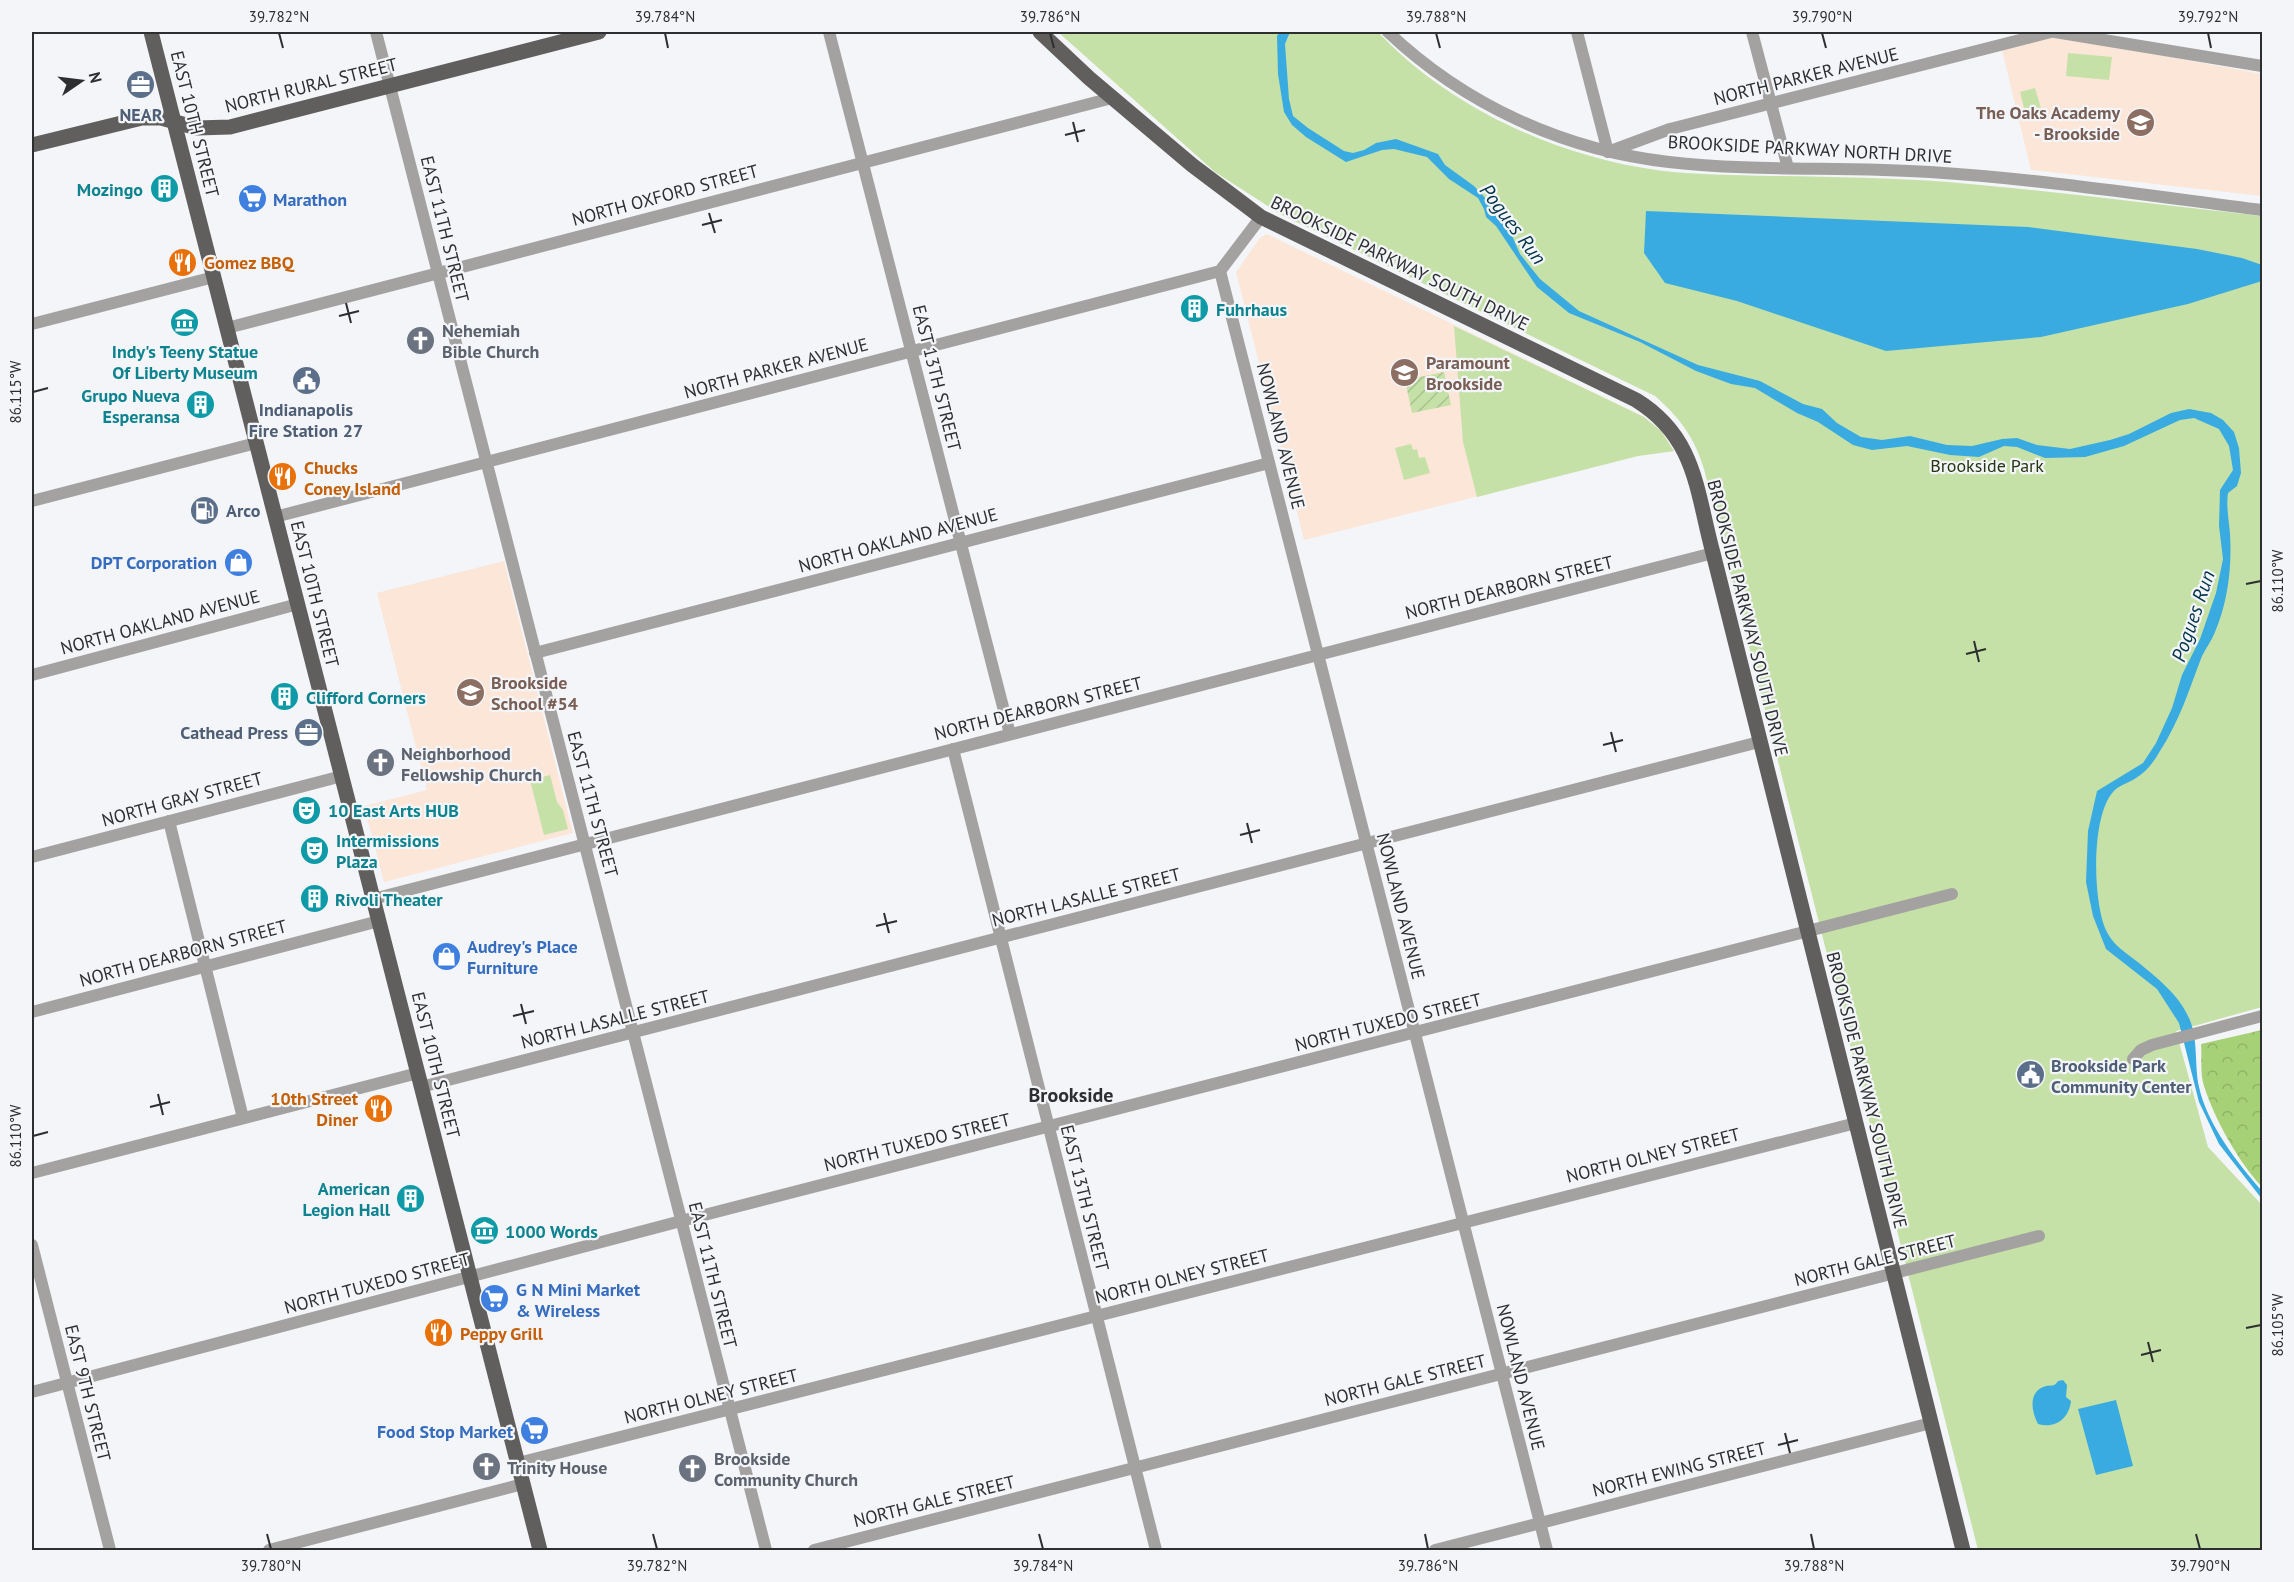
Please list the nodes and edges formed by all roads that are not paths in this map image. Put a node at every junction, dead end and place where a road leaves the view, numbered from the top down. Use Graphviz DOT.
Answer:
graph roads {
  1 [pos="151,32"];
  2 [pos="376,32"];
  3 [pos="599,32"];
  4 [pos="829,32"];
  5 [pos="1040,32"];
  6 [pos="1388,32"];
  7 [pos="1577,32"];
  8 [pos="1752,32"];
  9 [pos="2049,32"];
  10 [pos="2262,66"];
  11 [pos="390,85"];
  12 [pos="1112,98"];
  13 [pos="1771,104"];
  14 [pos="174,122"];
  15 [pos="32,145"];
  16 [pos="1608,152"];
  17 [pos="863,162"];
  18 [pos="1788,168"];
  19 [pos="2262,210"];
  20 [pos="1261,218"];
  21 [pos="1220,271"];
  22 [pos="438,273"];
  23 [pos="214,277"];
  24 [pos="32,324"];
  25 [pos="227,328"];
  26 [pos="912,352"];
  27 [pos="256,443"];
  28 [pos="486,462"];
  29 [pos="1269,463"];
  30 [pos="32,501"];
  31 [pos="275,517"];
  32 [pos="961,542"];
  33 [pos="1713,553"];
  34 [pos="298,604"];
  35 [pos="535,653"];
  36 [pos="1318,655"];
  37 [pos="32,675"];
  38 [pos="1010,734"];
  39 [pos="1759,742"];
  40 [pos="953,749"];
  41 [pos="342,776"];
  42 [pos="169,821"];
  43 [pos="1366,843"];
  44 [pos="584,844"];
  45 [pos="32,857"];
  46 [pos="1952,894"];
  47 [pos="373,898"];
  48 [pos="379,921"];
  49 [pos="1807,932"];
  50 [pos="1001,938"];
  51 [pos="205,966"];
  52 [pos="32,1011"];
  53 [pos="2262,1016"];
  54 [pos="633,1032"];
  55 [pos="1415,1033"];
  56 [pos="2133,1059"];
  57 [pos="419,1080"];
  58 [pos="243,1118"];
  59 [pos="1856,1123"];
  60 [pos="1049,1127"];
  61 [pos="32,1173"];
  62 [pos="681,1221"];
  63 [pos="1464,1223"];
  64 [pos="2039,1236"];
  65 [pos="32,1245"];
  66 [pos="1894,1274"];
  67 [pos="470,1277"];
  68 [pos="1096,1316"];
  69 [pos="1502,1374"];
  70 [pos="66,1383"];
  71 [pos="32,1392"];
  72 [pos="730,1410"];
  73 [pos="1931,1423"];
  74 [pos="518,1463"];
  75 [pos="1135,1468"];
  76 [pos="523,1484"];
  77 [pos="1540,1524"];
  78 [pos="110,1551"];
  79 [pos="269,1551"];
  80 [pos="540,1551"];
  81 [pos="766,1551"];
  82 [pos="814,1551"];
  83 [pos="1156,1551"];
  84 [pos="1435,1551"];
  85 [pos="1547,1551"];
  86 [pos="1963,1551"];
  1 -- 14 [label="main road, EAST 10TH STREET"];
  2 -- 11 [label="street, EAST 11TH STREET"];
  3 -- 11 [label="main road, NORTH RURAL STREET"];
  4 -- 17 [label="street, EAST 13TH STREET"];
  5 -- 12 [label="main road, BROOKSIDE PARKWAY SOUTH DRIVE"];
  6 -- 16 [label="street, BROOKSIDE PARKWAY NORTH DRIVE"];
  7 -- 16 [label="street"];
  8 -- 13 [label="street"];
  9 -- 10 [label="street, NORTH PARKER AVENUE"];
  9 -- 13 [label="street, NORTH PARKER AVENUE"];
  11 -- 14 [label="main road, NORTH RURAL STREET"];
  11 -- 22 [label="street, EAST 11TH STREET"];
  12 -- 17 [label="street, NORTH OXFORD STREET"];
  12 -- 20 [label="main road, BROOKSIDE PARKWAY SOUTH DRIVE"];
  13 -- 16 [label="street, NORTH PARKER AVENUE"];
  13 -- 18 [label="street"];
  14 -- 15 [label="main road, NORTH RURAL STREET"];
  14 -- 23 [label="main road, EAST 10TH STREET"];
  16 -- 18 [label="street, BROOKSIDE PARKWAY NORTH DRIVE"];
  17 -- 22 [label="street, NORTH OXFORD STREET"];
  17 -- 26 [label="street, EAST 13TH STREET"];
  18 -- 19 [label="street, BROOKSIDE PARKWAY NORTH DRIVE"];
  20 -- 21 [label="street"];
  20 -- 33 [label="main road, BROOKSIDE PARKWAY SOUTH DRIVE"];
  21 -- 26 [label="street, NORTH PARKER AVENUE"];
  21 -- 29 [label="street, NOWLAND AVENUE"];
  22 -- 25 [label="street, NORTH OXFORD STREET"];
  22 -- 28 [label="street, EAST 11TH STREET"];
  23 -- 24 [label="street"];
  23 -- 25 [label="main road, EAST 10TH STREET"];
  25 -- 27 [label="main road, EAST 10TH STREET"];
  26 -- 28 [label="street, NORTH PARKER AVENUE"];
  26 -- 32 [label="street, EAST 13TH STREET"];
  27 -- 30 [label="street"];
  27 -- 31 [label="main road, EAST 10TH STREET"];
  28 -- 31 [label="street, NORTH PARKER AVENUE"];
  28 -- 35 [label="street, EAST 11TH STREET"];
  29 -- 32 [label="street, NORTH OAKLAND AVENUE"];
  29 -- 36 [label="street, NOWLAND AVENUE"];
  31 -- 34 [label="main road, EAST 10TH STREET"];
  32 -- 35 [label="street, NORTH OAKLAND AVENUE"];
  32 -- 38 [label="street, EAST 13TH STREET"];
  33 -- 36 [label="street, NORTH DEARBORN STREET"];
  33 -- 39 [label="main road, BROOKSIDE PARKWAY SOUTH DRIVE"];
  34 -- 37 [label="street, NORTH OAKLAND AVENUE"];
  34 -- 41 [label="main road, EAST 10TH STREET"];
  35 -- 44 [label="street, EAST 11TH STREET"];
  36 -- 38 [label="street, NORTH DEARBORN STREET"];
  36 -- 43 [label="street, NOWLAND AVENUE"];
  38 -- 40 [label="street, NORTH DEARBORN STREET"];
  39 -- 43 [label="street, NORTH LASALLE STREET"];
  39 -- 49 [label="main road, BROOKSIDE PARKWAY SOUTH DRIVE"];
  40 -- 44 [label="street, NORTH DEARBORN STREET"];
  40 -- 50 [label="street, EAST 13TH STREET"];
  41 -- 42 [label="street, NORTH GRAY STREET"];
  41 -- 47 [label="main road, EAST 10TH STREET"];
  42 -- 45 [label="street, NORTH GRAY STREET"];
  42 -- 51 [label="street"];
  43 -- 50 [label="street, NORTH LASALLE STREET"];
  43 -- 55 [label="street, NOWLAND AVENUE"];
  44 -- 47 [label="street, NORTH DEARBORN STREET"];
  44 -- 54 [label="street, EAST 11TH STREET"];
  46 -- 49 [label="street, NORTH TUXEDO STREET"];
  47 -- 48 [label="main road, EAST 10TH STREET"];
  48 -- 51 [label="street, NORTH DEARBORN STREET"];
  48 -- 57 [label="main road, EAST 10TH STREET"];
  49 -- 55 [label="street, NORTH TUXEDO STREET"];
  49 -- 59 [label="main road, BROOKSIDE PARKWAY SOUTH DRIVE"];
  50 -- 54 [label="street, NORTH LASALLE STREET"];
  50 -- 60 [label="street, EAST 13TH STREET"];
  51 -- 52 [label="street, NORTH DEARBORN STREET"];
  51 -- 58 [label="street"];
  53 -- 56 [label="street"];
  54 -- 57 [label="street, NORTH LASALLE STREET"];
  54 -- 62 [label="street, EAST 11TH STREET"];
  55 -- 60 [label="street, NORTH TUXEDO STREET"];
  55 -- 63 [label="street, NOWLAND AVENUE"];
  57 -- 58 [label="street, NORTH LASALLE STREET"];
  57 -- 67 [label="main road, EAST 10TH STREET"];
  58 -- 61 [label="street, NORTH LASALLE STREET"];
  59 -- 63 [label="street, NORTH OLNEY STREET"];
  59 -- 66 [label="main road, BROOKSIDE PARKWAY SOUTH DRIVE"];
  60 -- 62 [label="street, NORTH TUXEDO STREET"];
  60 -- 68 [label="street, EAST 13TH STREET"];
  62 -- 67 [label="street, NORTH TUXEDO STREET"];
  62 -- 72 [label="street, EAST 11TH STREET"];
  63 -- 68 [label="street, NORTH OLNEY STREET"];
  63 -- 69 [label="street, NOWLAND AVENUE"];
  64 -- 66 [label="street, NORTH GALE STREET"];
  65 -- 70 [label="street, EAST 9TH STREET"];
  66 -- 69 [label="street, NORTH GALE STREET"];
  66 -- 73 [label="main road, BROOKSIDE PARKWAY SOUTH DRIVE"];
  67 -- 70 [label="street, NORTH TUXEDO STREET"];
  67 -- 74 [label="main road, EAST 10TH STREET"];
  68 -- 72 [label="street, NORTH OLNEY STREET"];
  68 -- 75 [label="street, EAST 13TH STREET"];
  69 -- 75 [label="street, NORTH GALE STREET"];
  69 -- 77 [label="street, NOWLAND AVENUE"];
  70 -- 71 [label="street, NORTH TUXEDO STREET"];
  70 -- 78 [label="street, EAST 9TH STREET"];
  72 -- 74 [label="street, NORTH OLNEY STREET"];
  72 -- 81 [label="street, EAST 11TH STREET"];
  73 -- 77 [label="street, NORTH EWING STREET"];
  73 -- 86 [label="main road, BROOKSIDE PARKWAY SOUTH DRIVE"];
  74 -- 76 [label="main road, EAST 10TH STREET"];
  75 -- 82 [label="street, NORTH GALE STREET"];
  75 -- 83 [label="street, EAST 13TH STREET"];
  76 -- 79 [label="street"];
  76 -- 80 [label="main road, EAST 10TH STREET"];
  77 -- 84 [label="street, NORTH EWING STREET"];
  77 -- 85 [label="street, NOWLAND AVENUE"];
}
